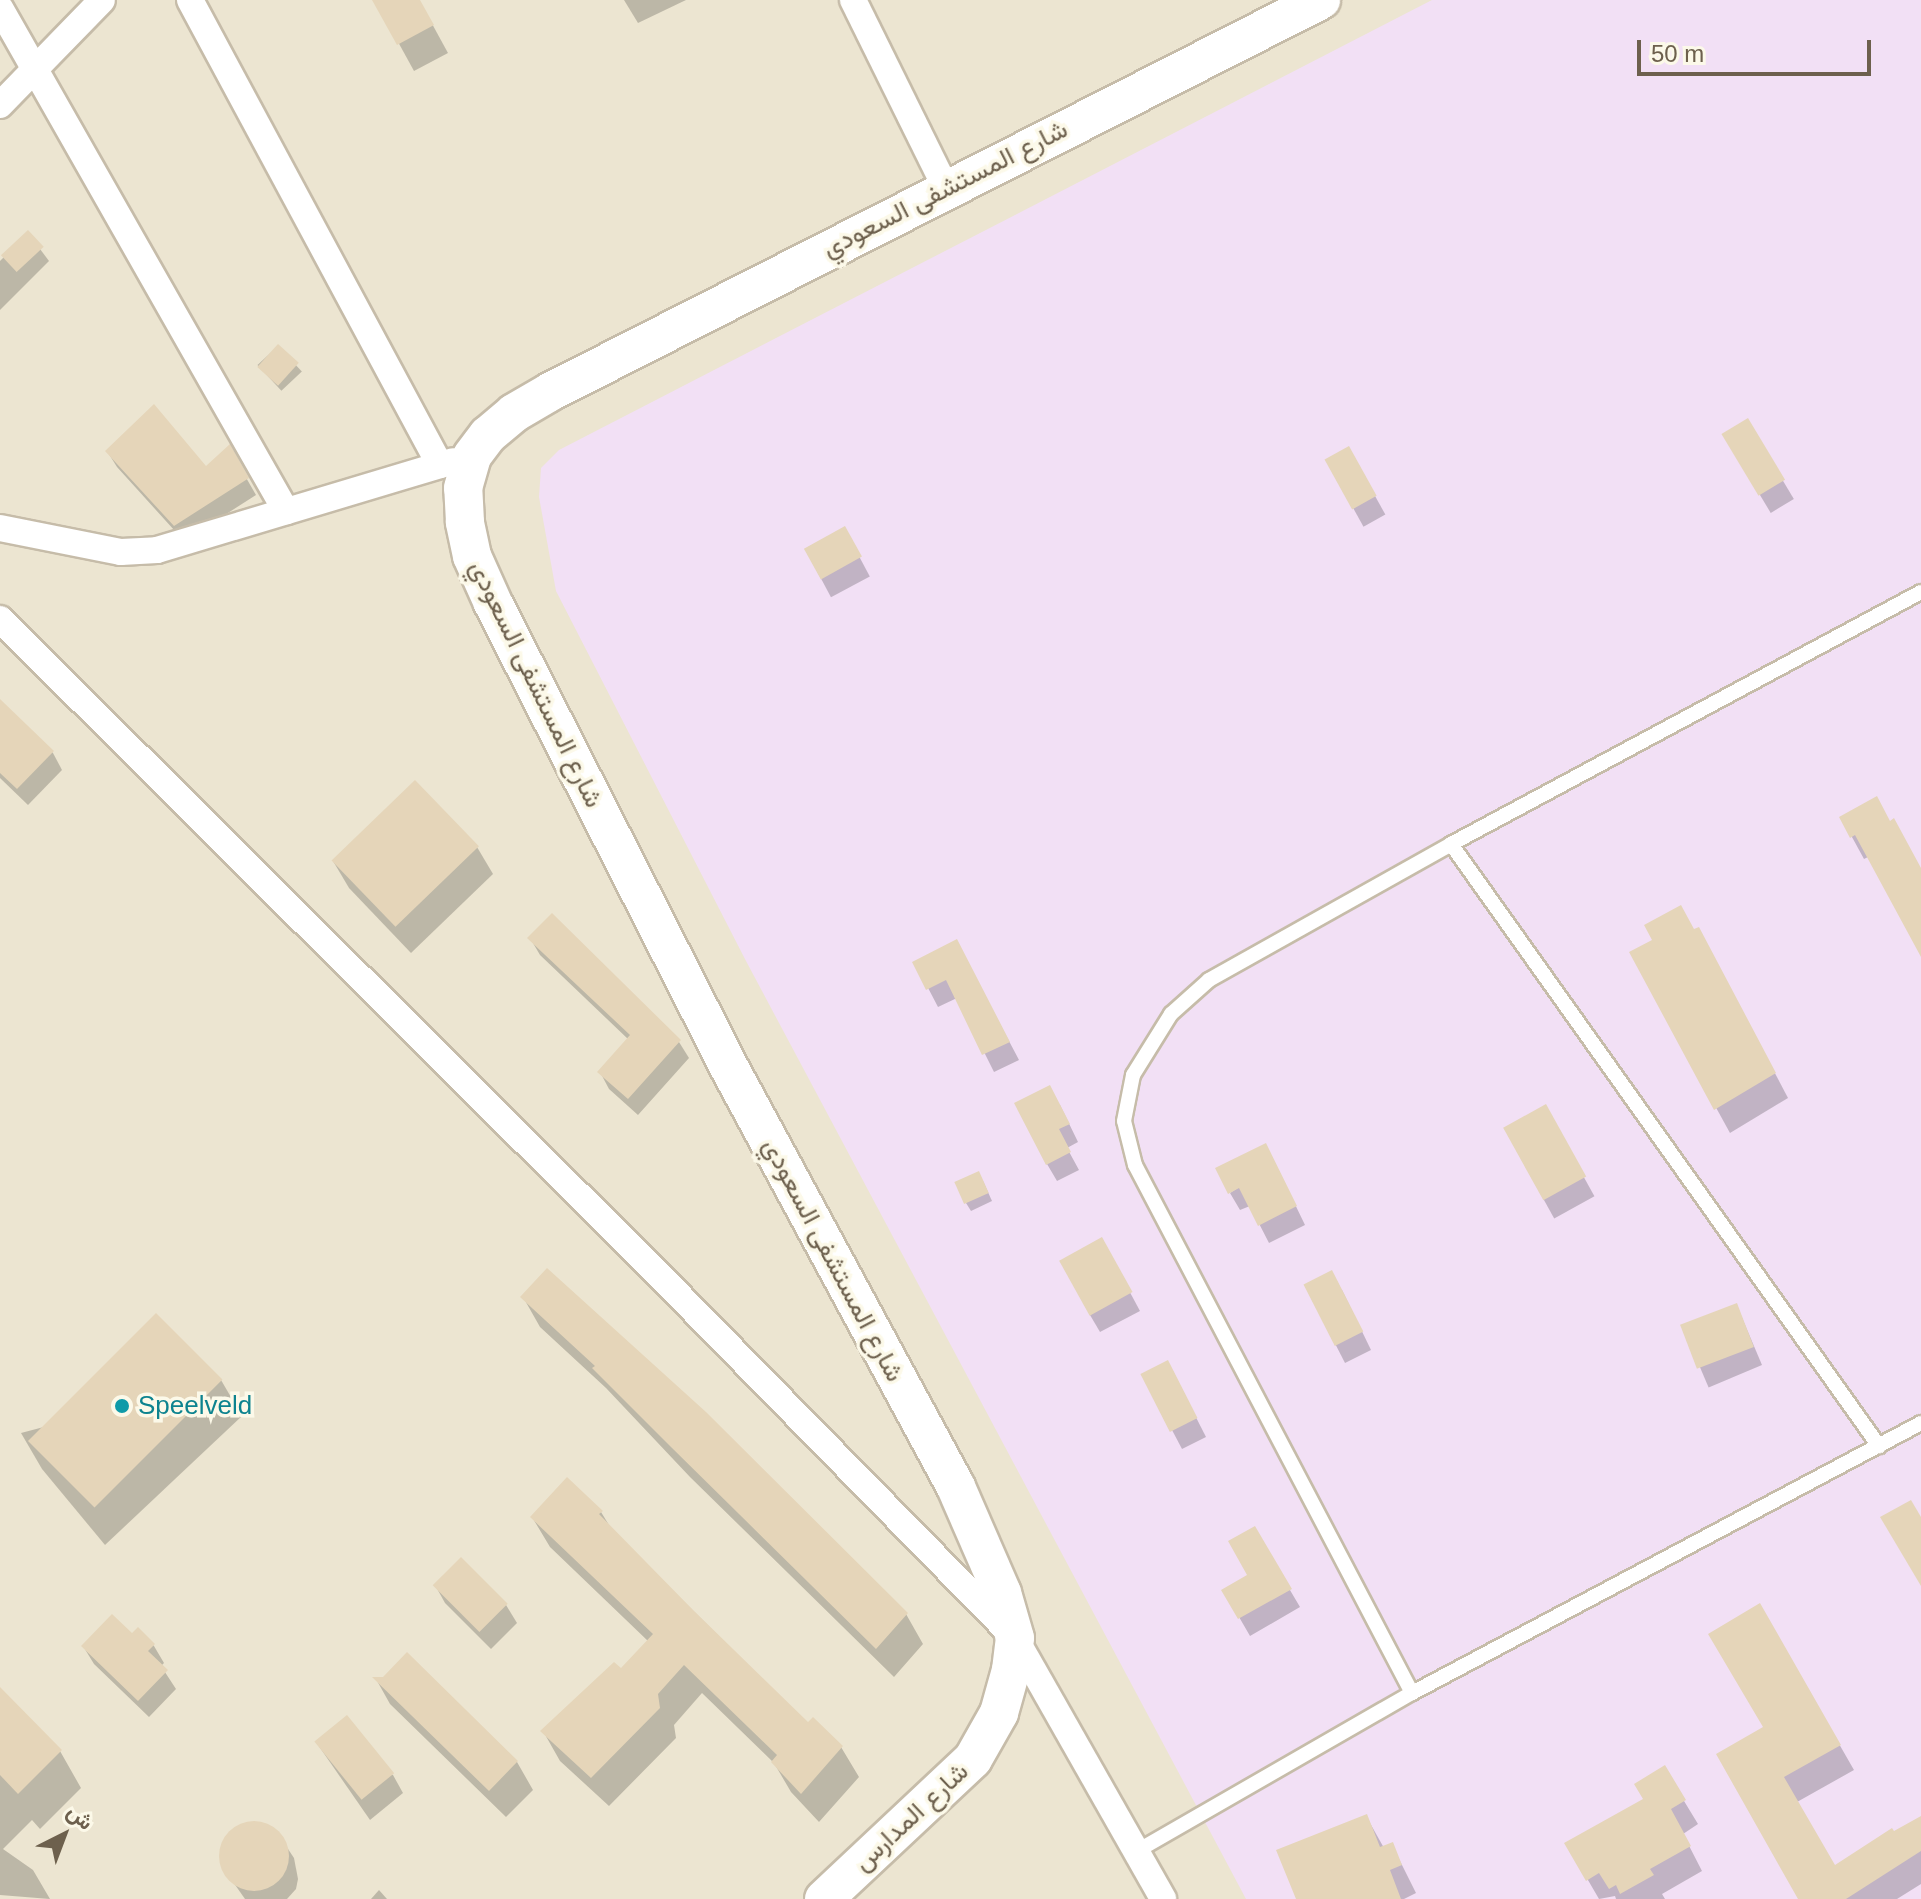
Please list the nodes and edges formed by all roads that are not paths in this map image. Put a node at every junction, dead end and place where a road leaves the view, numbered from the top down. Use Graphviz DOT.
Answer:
graph roads {
  1 [pos="102,0"];
  2 [pos="190,0"];
  3 [pos="853,0"];
  4 [pos="1321,0"];
  5 [pos="0,8"];
  6 [pos="37,68"];
  7 [pos="0,105"];
  8 [pos="946,188"];
  9 [pos="456,460"];
  10 [pos="286,511"];
  11 [pos="0,528"];
  12 [pos="1921,592"];
  13 [pos="0,619"];
  14 [pos="1451,844"];
  15 [pos="1921,1423"];
  16 [pos="1879,1446"];
  17 [pos="1015,1638"];
  18 [pos="1412,1693"];
  19 [pos="1137,1851"];
  20 [pos="824,1899"];
  21 [pos="1163,1899"];
  1 -- 6 [label="street"];
  2 -- 9 [label="street"];
  3 -- 8 [label="street"];
  4 -- 8 [label="street, شارع المستشفى السعودي"];
  5 -- 6 [label="street"];
  6 -- 7 [label="street"];
  6 -- 10 [label="street"];
  8 -- 9 [label="street, شارع المستشفى السعودي"];
  9 -- 10 [label="street"];
  9 -- 17 [label="street, شارع المستشفى السعودي"];
  10 -- 11 [label="street"];
  12 -- 14 [label="lane"];
  13 -- 17 [label="street"];
  14 -- 16 [label="lane"];
  14 -- 18 [label="lane"];
  15 -- 16 [label="lane"];
  16 -- 18 [label="lane"];
  17 -- 19 [label="street"];
  17 -- 20 [label="street, شارع المدارس"];
  18 -- 19 [label="lane"];
  19 -- 21 [label="street"];
}
